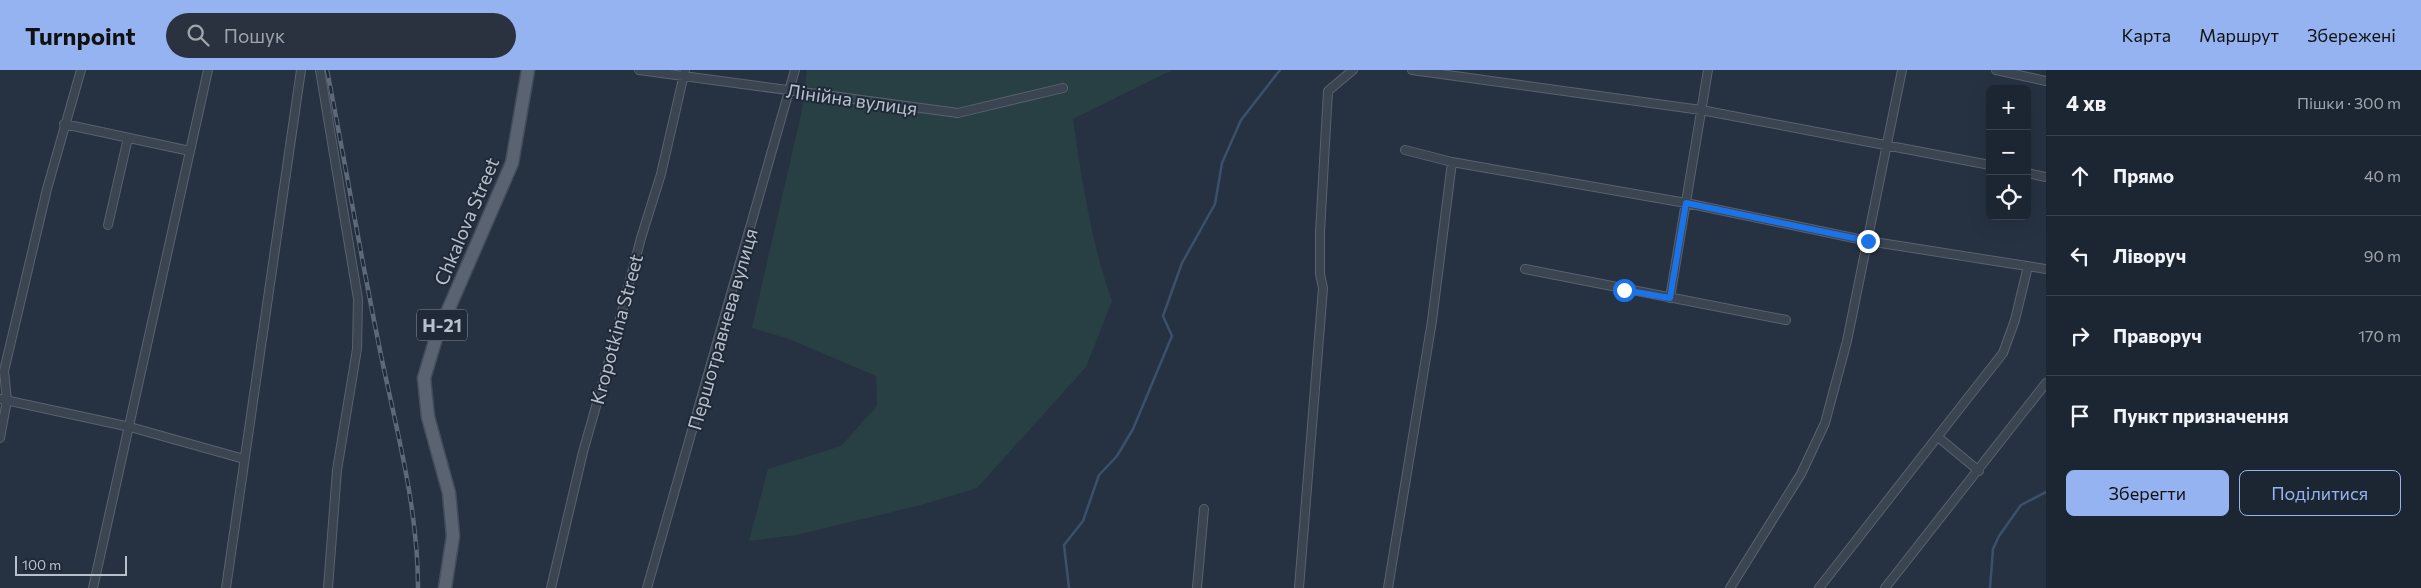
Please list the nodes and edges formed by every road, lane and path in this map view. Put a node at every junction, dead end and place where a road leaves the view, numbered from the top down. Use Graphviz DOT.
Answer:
graph roads {
  1 [pos="81,70"];
  2 [pos="208,70"];
  3 [pos="301,70"];
  4 [pos="320,70"];
  5 [pos="528,70"];
  6 [pos="639,70"];
  7 [pos="796,70"];
  8 [pos="1353,70"];
  9 [pos="1412,70"];
  10 [pos="1708,70"];
  11 [pos="1902,70"];
  12 [pos="1996,70"];
  13 [pos="684,73"];
  14 [pos="2046,81"];
  15 [pos="1063,88"];
  16 [pos="791,90"];
  17 [pos="1701,110"];
  18 [pos="64,124"];
  19 [pos="128,138"];
  20 [pos="1888,148"];
  21 [pos="1405,150"];
  22 [pos="190,151"];
  23 [pos="1452,162"];
  24 [pos="1986,164"];
  25 [pos="2031,174"];
  26 [pos="2046,177"];
  27 [pos="1686,203"];
  28 [pos="108,225"];
  29 [pos="1868,241"];
  30 [pos="2028,266"];
  31 [pos="1526,269"];
  32 [pos="2046,269"];
  33 [pos="1670,298"];
  34 [pos="1786,320"];
  35 [pos="2046,383"];
  36 [pos="4,400"];
  37 [pos="130,428"];
  38 [pos="1938,437"];
  39 [pos="0,438"];
  40 [pos="244,458"];
  41 [pos="1979,471"];
  42 [pos="1204,509"];
  43 [pos="93,588"];
  44 [pos="226,588"];
  45 [pos="328,588"];
  46 [pos="445,588"];
  47 [pos="551,588"];
  48 [pos="647,588"];
  49 [pos="1197,588"];
  50 [pos="1299,588"];
  51 [pos="1388,588"];
  52 [pos="1730,588"];
  53 [pos="1819,588"];
  54 [pos="1885,588"];
  1 -- 18 [label="street"];
  2 -- 22 [label="street"];
  3 -- 40 [label="street"];
  4 -- 45 [label="street"];
  5 -- 46 [label="main road, Chkalova Street / Н-21"];
  6 -- 13 [label="street, Лінійна вулиця"];
  7 -- 16 [label="street, Першотравнева вулиця"];
  8 -- 50 [label="street"];
  9 -- 17 [label="street"];
  10 -- 17 [label="street"];
  11 -- 20 [label="street"];
  12 -- 14 [label="street"];
  13 -- 16 [label="street, Лінійна вулиця"];
  13 -- 47 [label="street, Kropotkina Street"];
  15 -- 16 [label="street, Лінійна вулиця"];
  16 -- 48 [label="street, Першотравнева вулиця"];
  17 -- 20 [label="street"];
  17 -- 27 [label="street"];
  18 -- 19 [label="street"];
  18 -- 36 [label="street"];
  19 -- 22 [label="street"];
  19 -- 28 [label="street"];
  20 -- 24 [label="street"];
  20 -- 29 [label="street"];
  21 -- 23 [label="street"];
  22 -- 37 [label="street"];
  23 -- 27 [label="street"];
  23 -- 51 [label="street"];
  25 -- 26 [label="street"];
  27 -- 29 [label="street"];
  27 -- 33 [label="street"];
  29 -- 30 [label="street"];
  29 -- 52 [label="street"];
  30 -- 32 [label="street"];
  30 -- 38 [label="street"];
  31 -- 33 [label="street"];
  33 -- 34 [label="street"];
  35 -- 41 [label="street"];
  36 -- 37 [label="street"];
  36 -- 39 [label="street"];
  37 -- 40 [label="street"];
  37 -- 43 [label="street"];
  38 -- 41 [label="street"];
  38 -- 53 [label="street"];
  40 -- 44 [label="street"];
  41 -- 54 [label="street"];
  42 -- 49 [label="street"];
}
